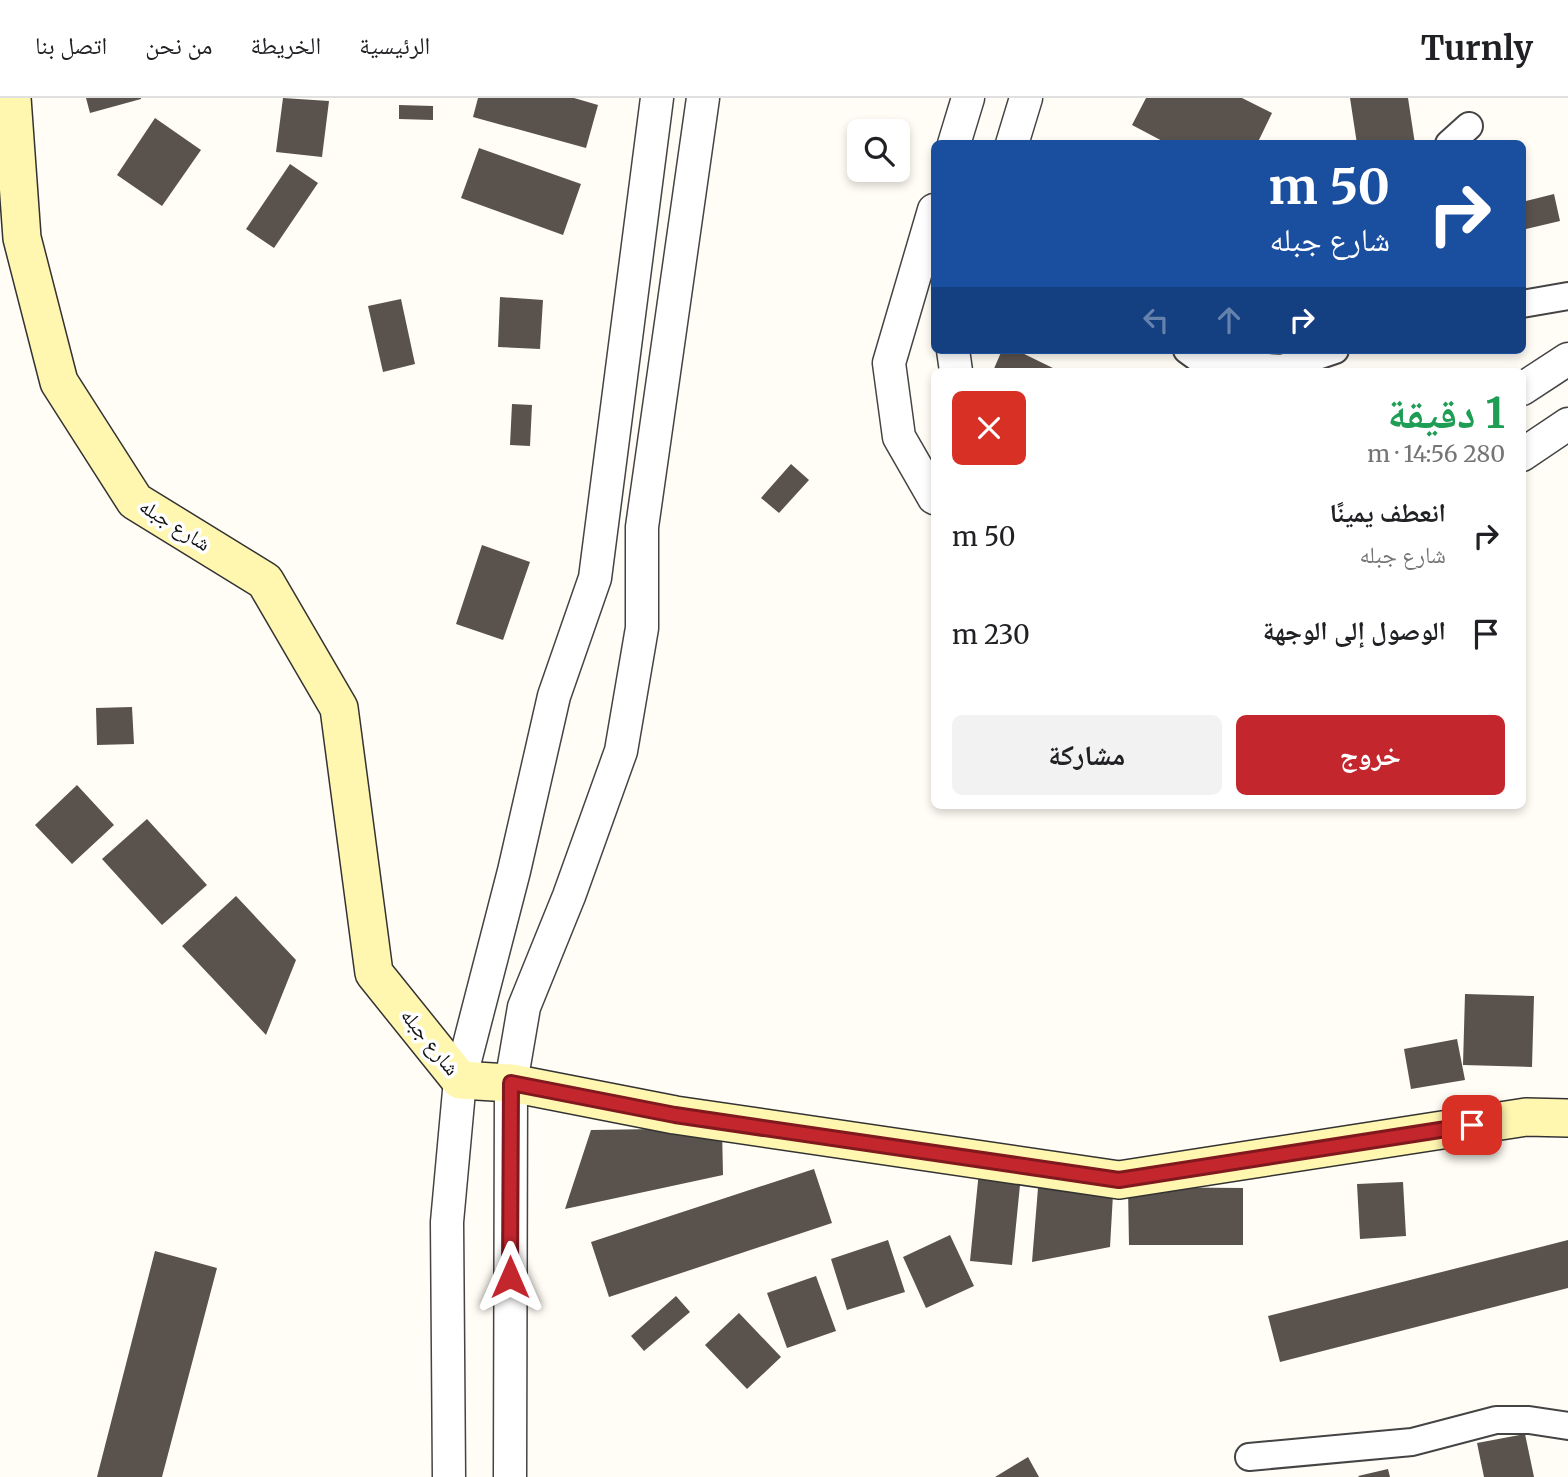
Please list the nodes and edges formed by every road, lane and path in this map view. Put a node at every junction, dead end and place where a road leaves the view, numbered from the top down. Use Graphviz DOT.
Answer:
graph roads {
  1 [pos="12,98"];
  2 [pos="657,98"];
  3 [pos="703,98"];
  4 [pos="968,98"];
  5 [pos="1026,98"];
  6 [pos="1469,126"];
  7 [pos="955,140"];
  8 [pos="1013,140"];
  9 [pos="1453,140"];
  10 [pos="931,220"];
  11 [pos="1568,296"];
  12 [pos="1526,303"];
  13 [pos="1193,354"];
  14 [pos="1323,354"];
  15 [pos="1568,359"];
  16 [pos="1282,368"];
  17 [pos="1282,368"];
  18 [pos="1526,385"];
  19 [pos="1568,424"];
  20 [pos="1526,451"];
  21 [pos="931,493"];
  22 [pos="460,1080"];
  23 [pos="511,1083"];
  24 [pos="1568,1118"];
  25 [pos="1568,1426"];
  26 [pos="1249,1457"];
  27 [pos="449,1477"];
  28 [pos="510,1477"];
  1 -- 22 [label="main road, شارع جبله"];
  2 -- 22 [label="street"];
  3 -- 23 [label="street"];
  4 -- 7 [label="street"];
  5 -- 8 [label="street"];
  6 -- 9 [label="street"];
  10 -- 21 [label="street"];
  11 -- 12 [label="street"];
  13 -- 17 [label="street"];
  14 -- 16 [label="street"];
  15 -- 18 [label="street"];
  19 -- 20 [label="street"];
  22 -- 23 [label="main road, شارع جبله"];
  22 -- 27 [label="street"];
  23 -- 24 [label="main road, شارع جبله"];
  23 -- 28 [label="street"];
  25 -- 26 [label="street"];
}
